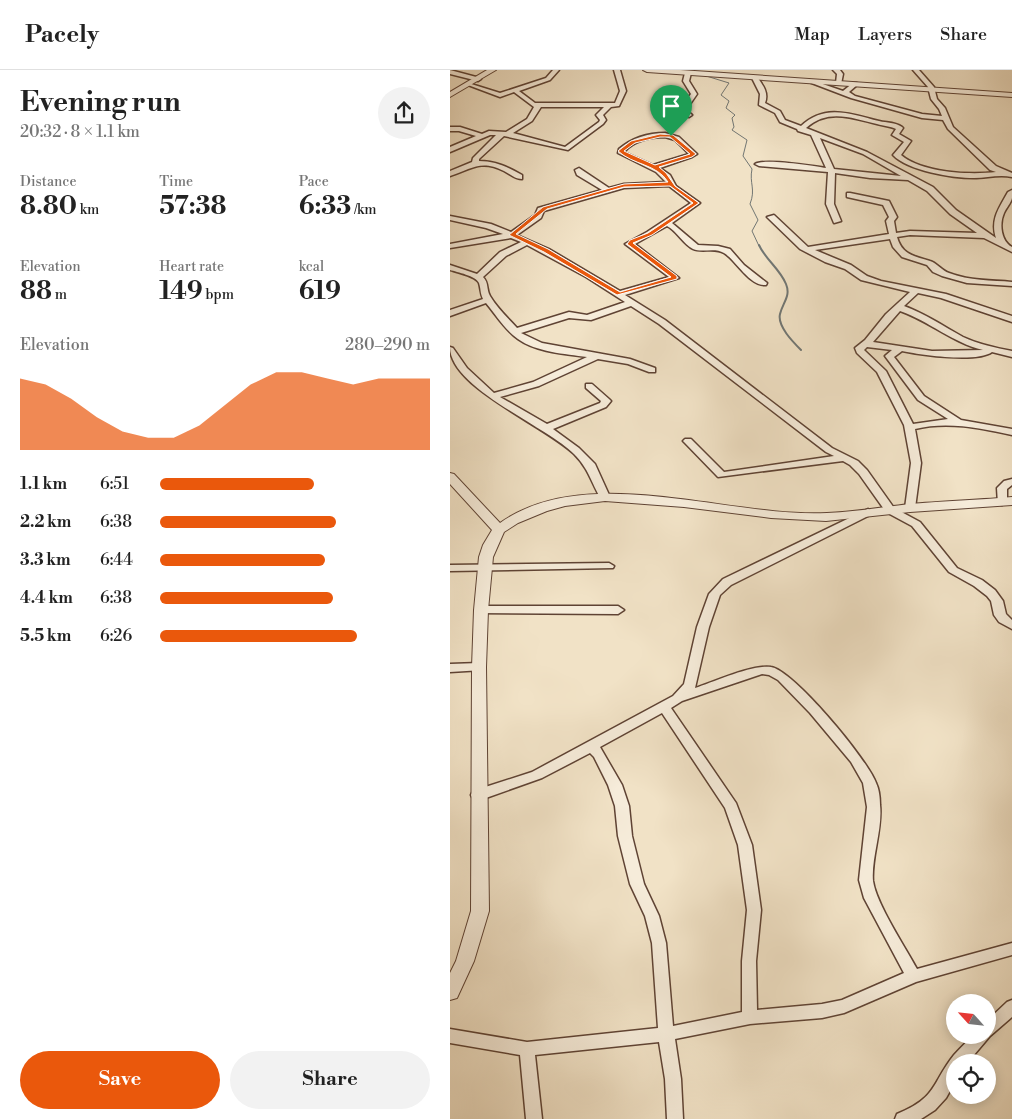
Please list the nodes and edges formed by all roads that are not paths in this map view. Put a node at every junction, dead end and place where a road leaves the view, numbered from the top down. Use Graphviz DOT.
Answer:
graph roads {
  1 [pos="492,70"];
  2 [pos="556,70"];
  3 [pos="617,70"];
  4 [pos="647,70"];
  5 [pos="836,70"];
  6 [pos="916,70"];
  7 [pos="668,71"];
  8 [pos="450,72"];
  9 [pos="685,72"];
  10 [pos="755,78"];
  11 [pos="474,81"];
  12 [pos="812,82"];
  13 [pos="840,83"];
  14 [pos="855,84"];
  15 [pos="516,91"];
  16 [pos="933,91"];
  17 [pos="450,95"];
  18 [pos="849,95"];
  19 [pos="1012,95"];
  20 [pos="533,105"];
  21 [pos="608,106"];
  22 [pos="689,115"];
  23 [pos="945,118"];
  24 [pos="450,129"];
  25 [pos="800,130"];
  26 [pos="505,134"];
  27 [pos="814,134"];
  28 [pos="482,136"];
  29 [pos="450,150"];
  30 [pos="872,157"];
  31 [pos="476,163"];
  32 [pos="760,164"];
  33 [pos="917,165"];
  34 [pos="654,167"];
  35 [pos="579,170"];
  36 [pos="832,171"];
  37 [pos="1004,173"];
  38 [pos="450,174"];
  39 [pos="1012,175"];
  40 [pos="519,177"];
  41 [pos="908,178"];
  42 [pos="671,184"];
  43 [pos="607,190"];
  44 [pos="1012,192"];
  45 [pos="850,195"];
  46 [pos="1009,203"];
  47 [pos="771,217"];
  48 [pos="450,218"];
  49 [pos="665,222"];
  50 [pos="837,222"];
  51 [pos="512,235"];
  52 [pos="892,235"];
  53 [pos="986,236"];
  54 [pos="528,242"];
  55 [pos="450,246"];
  56 [pos="1004,246"];
  57 [pos="808,250"];
  58 [pos="1012,250"];
  59 [pos="450,267"];
  60 [pos="478,277"];
  61 [pos="763,283"];
  62 [pos="1012,284"];
  63 [pos="916,290"];
  64 [pos="619,294"];
  65 [pos="488,300"];
  66 [pos="633,302"];
  67 [pos="898,307"];
  68 [pos="450,313"];
  69 [pos="1012,319"];
  70 [pos="515,332"];
  71 [pos="865,344"];
  72 [pos="899,348"];
  73 [pos="989,349"];
  74 [pos="450,350"];
  75 [pos="1012,354"];
  76 [pos="596,357"];
  77 [pos="652,370"];
  78 [pos="589,386"];
  79 [pos="492,396"];
  80 [pos="957,421"];
  81 [pos="546,428"];
  82 [pos="909,428"];
  83 [pos="1012,432"];
  84 [pos="688,441"];
  85 [pos="843,458"];
  86 [pos="450,477"];
  87 [pos="1012,482"];
  88 [pos="605,497"];
  89 [pos="1007,501"];
  90 [pos="910,508"];
  91 [pos="890,510"];
  92 [pos="868,512"];
  93 [pos="500,530"];
  94 [pos="609,566"];
  95 [pos="484,567"];
  96 [pos="450,568"];
  97 [pos="482,610"];
  98 [pos="618,610"];
  99 [pos="1012,625"];
  100 [pos="478,667"];
  101 [pos="450,668"];
  102 [pos="677,699"];
  103 [pos="664,707"];
  104 [pos="592,746"];
  105 [pos="478,795"];
  106 [pos="1012,949"];
  107 [pos="913,976"];
  108 [pos="450,992"];
  109 [pos="1012,1007"];
  110 [pos="750,1017"];
  111 [pos="996,1022"];
  112 [pos="666,1034"];
  113 [pos="450,1036"];
  114 [pos="975,1044"];
  115 [pos="527,1050"];
  116 [pos="965,1054"];
  117 [pos="946,1084"];
  118 [pos="534,1119"];
  119 [pos="675,1119"];
  120 [pos="903,1119"];
  1 -- 11 [label="street"];
  2 -- 15 [label="street"];
  3 -- 21 [label="street"];
  4 -- 7 [label="street"];
  5 -- 13 [label="street"];
  6 -- 16 [label="street"];
  7 -- 9 [label="street"];
  8 -- 11 [label="street"];
  9 -- 10 [label="street"];
  9 -- 22 [label="street"];
  10 -- 12 [label="street"];
  10 -- 25 [label="street"];
  11 -- 15 [label="street"];
  11 -- 17 [label="street"];
  12 -- 13 [label="street"];
  12 -- 18 [label="street"];
  13 -- 14 [label="street"];
  14 -- 16 [label="street"];
  14 -- 18 [label="street"];
  15 -- 20 [label="street"];
  16 -- 19 [label="street"];
  16 -- 23 [label="street"];
  18 -- 23 [label="street"];
  20 -- 21 [label="street"];
  20 -- 26 [label="street"];
  21 -- 26 [label="street"];
  23 -- 37 [label="street"];
  24 -- 28 [label="street"];
  25 -- 27 [label="street"];
  25 -- 33 [label="street"];
  26 -- 28 [label="street"];
  26 -- 31 [label="street"];
  27 -- 30 [label="street"];
  27 -- 36 [label="street"];
  28 -- 29 [label="street"];
  30 -- 33 [label="street"];
  30 -- 41 [label="street"];
  31 -- 38 [label="street"];
  31 -- 40 [label="street"];
  32 -- 36 [label="street"];
  33 -- 37 [label="street"];
  34 -- 34 [label="street"];
  34 -- 42 [label="street"];
  35 -- 43 [label="street"];
  36 -- 41 [label="street"];
  36 -- 50 [label="street"];
  37 -- 39 [label="street"];
  41 -- 53 [label="street"];
  42 -- 43 [label="street"];
  42 -- 49 [label="street"];
  43 -- 51 [label="street"];
  44 -- 46 [label="street"];
  45 -- 52 [label="street"];
  46 -- 56 [label="street"];
  47 -- 57 [label="street"];
  48 -- 51 [label="street"];
  49 -- 61 [label="street"];
  49 -- 64 [label="street"];
  51 -- 54 [label="street"];
  51 -- 55 [label="street"];
  52 -- 53 [label="street"];
  52 -- 57 [label="street"];
  52 -- 62 [label="street"];
  53 -- 56 [label="street"];
  54 -- 60 [label="street"];
  54 -- 64 [label="street"];
  56 -- 58 [label="street"];
  57 -- 63 [label="street"];
  59 -- 60 [label="street"];
  60 -- 65 [label="street"];
  63 -- 67 [label="street"];
  63 -- 69 [label="street"];
  64 -- 66 [label="street"];
  65 -- 68 [label="street"];
  65 -- 70 [label="street"];
  66 -- 70 [label="street"];
  66 -- 85 [label="street"];
  67 -- 71 [label="street"];
  67 -- 73 [label="street"];
  70 -- 76 [label="street"];
  71 -- 72 [label="street"];
  71 -- 82 [label="street"];
  72 -- 73 [label="street"];
  72 -- 80 [label="street"];
  73 -- 75 [label="street"];
  74 -- 79 [label="street"];
  76 -- 77 [label="street"];
  76 -- 79 [label="street"];
  78 -- 81 [label="street"];
  79 -- 81 [label="street"];
  80 -- 82 [label="street"];
  80 -- 83 [label="street"];
  81 -- 88 [label="street"];
  82 -- 90 [label="street"];
  84 -- 85 [label="street"];
  85 -- 91 [label="street"];
  86 -- 93 [label="street"];
  87 -- 89 [label="street"];
  88 -- 92 [label="street"];
  88 -- 93 [label="street"];
  89 -- 90 [label="street"];
  90 -- 91 [label="street"];
  91 -- 92 [label="street"];
  91 -- 99 [label="street"];
  92 -- 102 [label="street"];
  93 -- 95 [label="street"];
  94 -- 95 [label="street"];
  95 -- 96 [label="street"];
  95 -- 97 [label="street"];
  97 -- 98 [label="street"];
  97 -- 100 [label="street"];
  100 -- 101 [label="street"];
  100 -- 105 [label="street"];
  102 -- 103 [label="street"];
  102 -- 107 [label="street"];
  103 -- 104 [label="street"];
  103 -- 110 [label="street"];
  104 -- 105 [label="street"];
  104 -- 112 [label="street"];
  105 -- 108 [label="street"];
  106 -- 107 [label="street"];
  107 -- 110 [label="street"];
  109 -- 111 [label="street"];
  110 -- 112 [label="street"];
  112 -- 115 [label="street"];
  112 -- 119 [label="street"];
  113 -- 115 [label="street"];
  114 -- 116 [label="street"];
  115 -- 118 [label="street"];
  117 -- 120 [label="street"];
}
